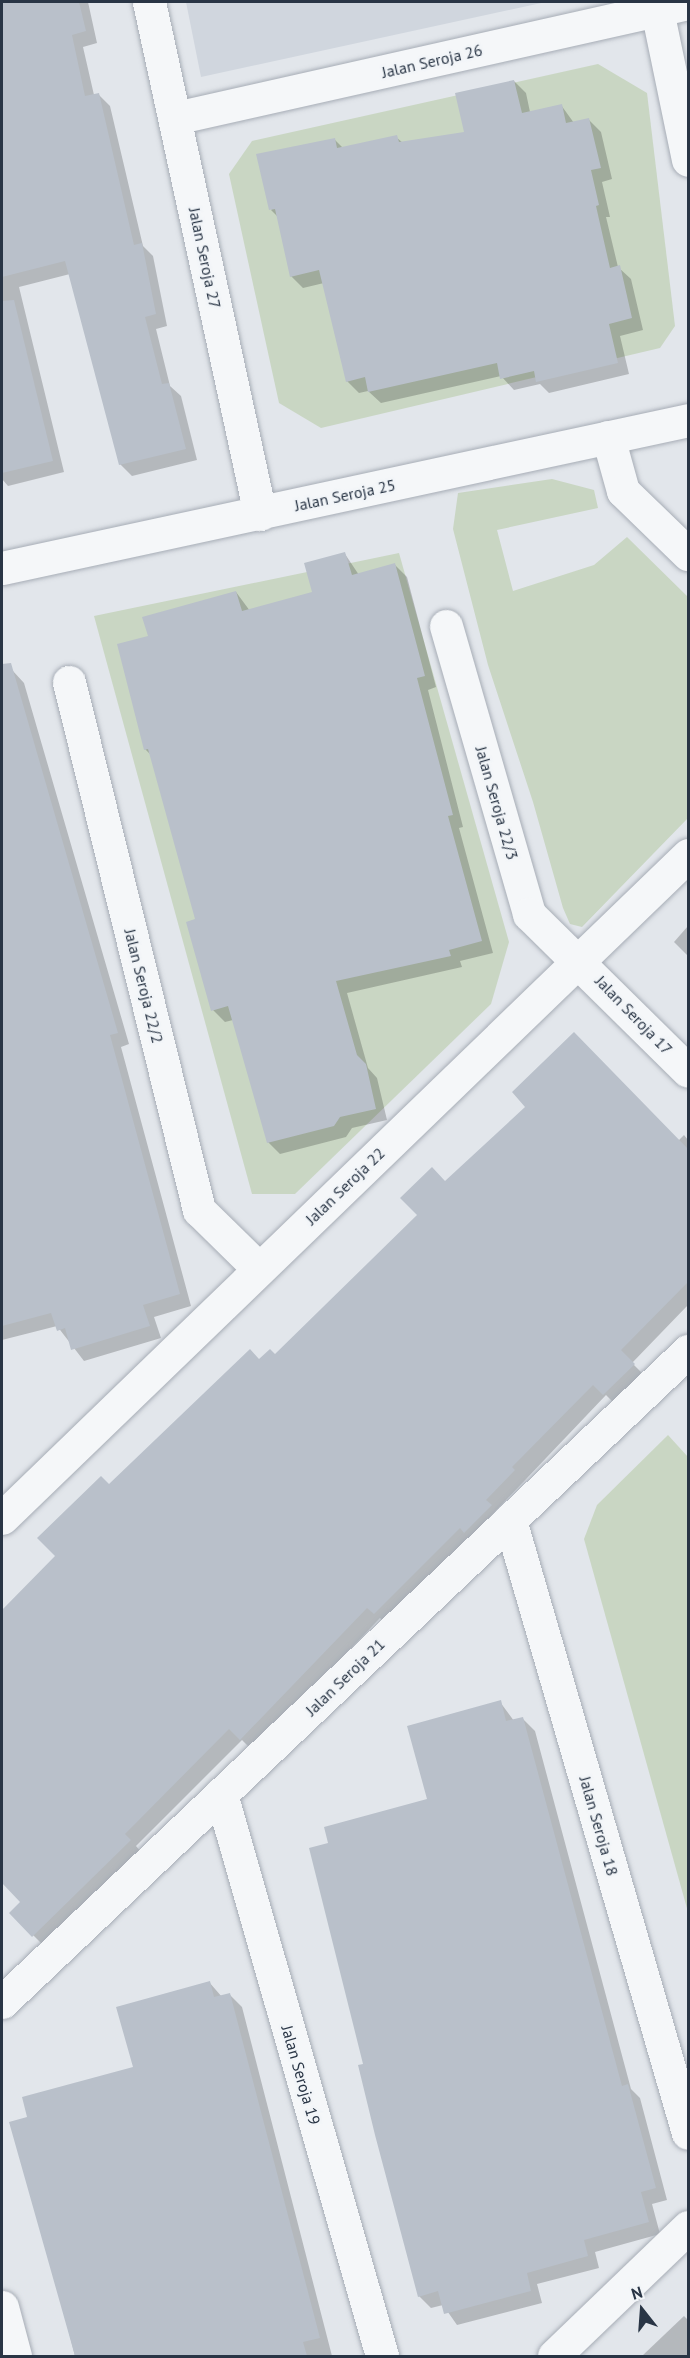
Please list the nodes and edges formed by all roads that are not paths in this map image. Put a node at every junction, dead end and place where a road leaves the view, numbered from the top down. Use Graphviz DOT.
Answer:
graph roads {
  1 [pos="149,2"];
  2 [pos="673,7"];
  3 [pos="175,118"];
  4 [pos="688,160"];
  5 [pos="688,420"];
  6 [pos="608,437"];
  7 [pos="260,514"];
  8 [pos="688,554"];
  9 [pos="2,568"];
  10 [pos="446,626"];
  11 [pos="69,682"];
  12 [pos="688,855"];
  13 [pos="580,960"];
  14 [pos="688,1071"];
  15 [pos="259,1269"];
  16 [pos="688,1351"];
  17 [pos="2,1518"];
  18 [pos="510,1520"];
  19 [pos="221,1794"];
  20 [pos="2,2002"];
  21 [pos="688,2133"];
  22 [pos="688,2227"];
  23 [pos="2,2307"];
  24 [pos="15,2356"];
  25 [pos="382,2356"];
  26 [pos="554,2356"];
  1 -- 3 [label="street, Jalan Seroja 27"];
  2 -- 3 [label="street, Jalan Seroja 26"];
  2 -- 4 [label="street"];
  3 -- 7 [label="street, Jalan Seroja 27"];
  5 -- 6 [label="street, Jalan Seroja 25"];
  6 -- 7 [label="street, Jalan Seroja 25"];
  6 -- 8 [label="street"];
  7 -- 9 [label="street, Jalan Seroja 25"];
  10 -- 13 [label="street, Jalan Seroja 22/3"];
  11 -- 15 [label="street, Jalan Seroja 22/2"];
  12 -- 13 [label="street, Jalan Seroja 22"];
  13 -- 14 [label="street, Jalan Seroja 17"];
  13 -- 15 [label="street, Jalan Seroja 22"];
  15 -- 17 [label="street, Jalan Seroja 22"];
  16 -- 18 [label="street, Jalan Seroja 21"];
  18 -- 19 [label="street, Jalan Seroja 21"];
  18 -- 21 [label="street, Jalan Seroja 18"];
  19 -- 20 [label="street, Jalan Seroja 21"];
  19 -- 25 [label="street, Jalan Seroja 19"];
  22 -- 26 [label="street"];
  23 -- 24 [label="street"];
}
